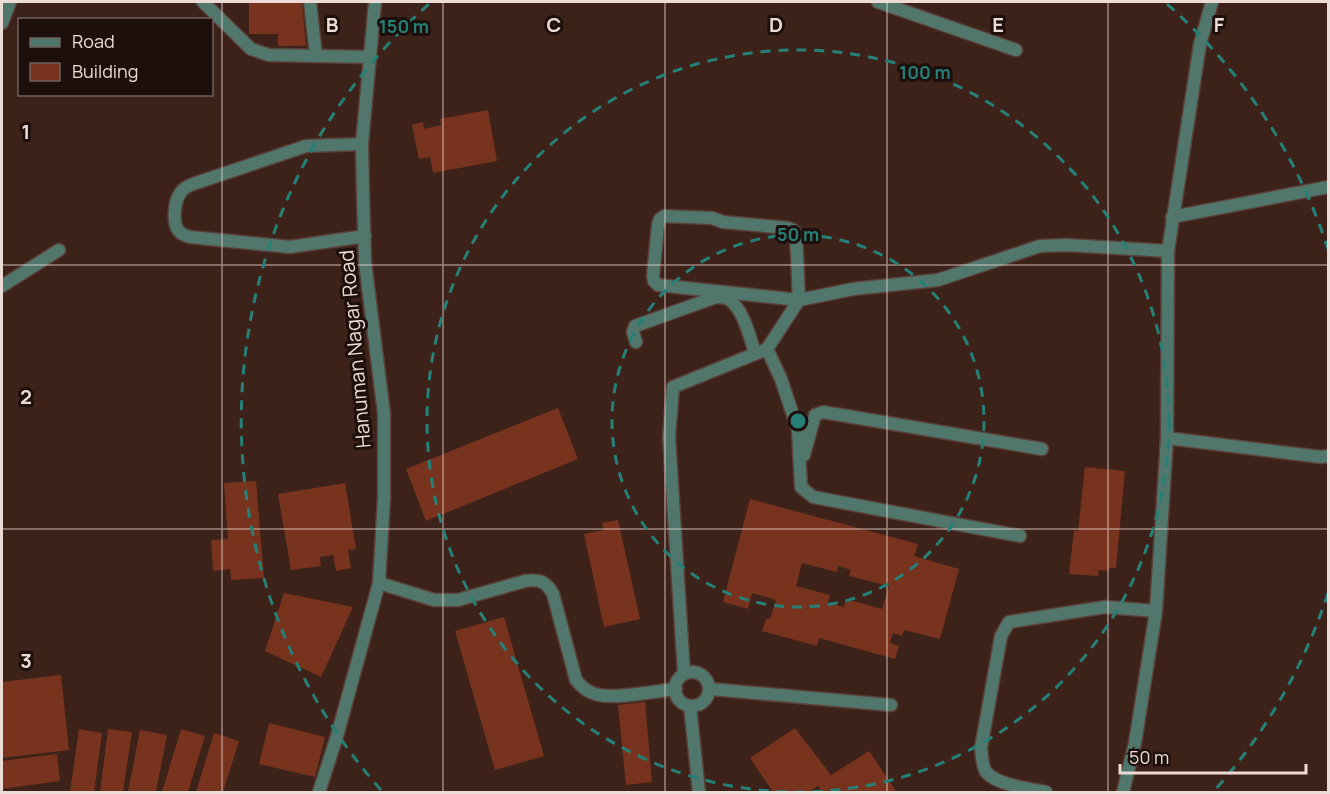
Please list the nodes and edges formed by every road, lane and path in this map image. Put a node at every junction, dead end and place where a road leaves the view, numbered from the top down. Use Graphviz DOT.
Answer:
graph roads {
  1 [pos="10,2"];
  2 [pos="203,2"];
  3 [pos="309,2"];
  4 [pos="375,2"];
  5 [pos="878,2"];
  6 [pos="1212,2"];
  7 [pos="2,22"];
  8 [pos="1016,50"];
  9 [pos="316,56"];
  10 [pos="370,57"];
  11 [pos="363,144"];
  12 [pos="1329,187"];
  13 [pos="1172,217"];
  14 [pos="365,236"];
  15 [pos="59,250"];
  16 [pos="1168,251"];
  17 [pos="2,286"];
  18 [pos="799,300"];
  19 [pos="636,342"];
  20 [pos="761,351"];
  21 [pos="1167,438"];
  22 [pos="1042,449"];
  23 [pos="1329,456"];
  24 [pos="801,465"];
  25 [pos="1020,536"];
  26 [pos="380,583"];
  27 [pos="1156,611"];
  28 [pos="684,674"];
  29 [pos="675,689"];
  30 [pos="710,689"];
  31 [pos="891,705"];
  32 [pos="690,706"];
  33 [pos="320,792"];
  34 [pos="699,792"];
  35 [pos="1046,792"];
  36 [pos="1123,792"];
  1 -- 7 [label="street"];
  2 -- 9 [label="street"];
  3 -- 9 [label="street"];
  4 -- 10 [label="street, Hanuman Nagar Road"];
  5 -- 8 [label="street"];
  6 -- 13 [label="street"];
  9 -- 10 [label="street"];
  10 -- 11 [label="street, Hanuman Nagar Road"];
  11 -- 14 [label="street, Hanuman Nagar Road"];
  11 -- 14 [label="street"];
  12 -- 13 [label="street"];
  13 -- 16 [label="street"];
  14 -- 26 [label="street, Hanuman Nagar Road"];
  15 -- 17 [label="street"];
  16 -- 18 [label="street"];
  16 -- 21 [label="street"];
  18 -- 18 [label="street"];
  18 -- 20 [label="street"];
  19 -- 20 [label="street"];
  20 -- 24 [label="street"];
  20 -- 28 [label="street"];
  21 -- 23 [label="street"];
  21 -- 27 [label="street"];
  22 -- 24 [label="street"];
  24 -- 25 [label="street"];
  26 -- 29 [label="street"];
  26 -- 33 [label="street, Hanuman Nagar Road"];
  27 -- 35 [label="street"];
  27 -- 36 [label="street"];
  28 -- 29 [label="street"];
  28 -- 30 [label="street"];
  29 -- 32 [label="street"];
  30 -- 31 [label="street"];
  30 -- 32 [label="street"];
  32 -- 34 [label="street"];
}
